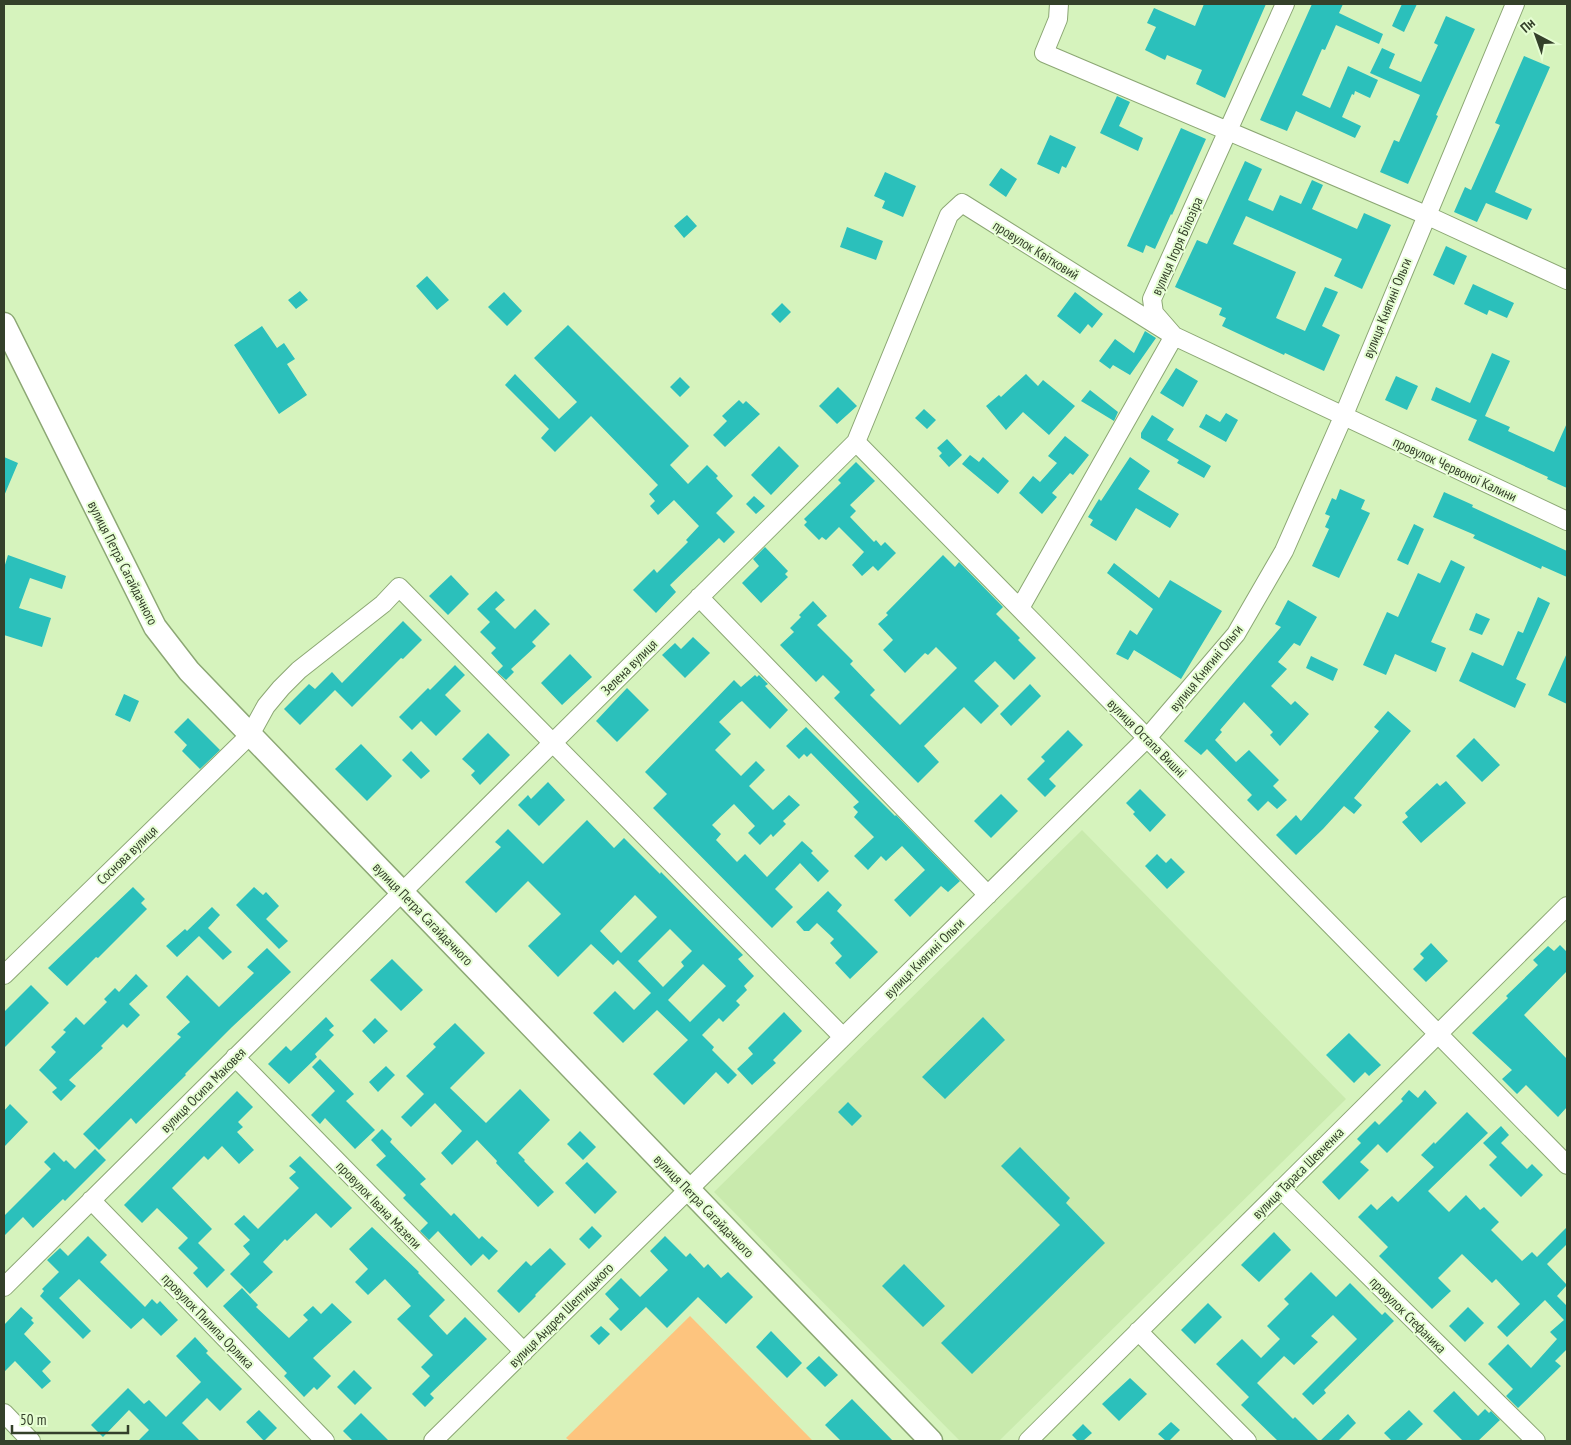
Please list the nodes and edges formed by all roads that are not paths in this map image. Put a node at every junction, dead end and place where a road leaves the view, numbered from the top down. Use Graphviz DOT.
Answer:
graph roads {
  1 [pos="1059,4"];
  2 [pos="1285,4"];
  3 [pos="1515,4"];
  4 [pos="1229,131"];
  5 [pos="1426,215"];
  6 [pos="1567,280"];
  7 [pos="4,324"];
  8 [pos="1174,336"];
  9 [pos="1342,417"];
  10 [pos="856,442"];
  11 [pos="1567,521"];
  12 [pos="699,597"];
  13 [pos="1020,608"];
  14 [pos="250,735"];
  15 [pos="1147,738"];
  16 [pos="552,743"];
  17 [pos="402,892"];
  18 [pos="988,895"];
  19 [pos="1567,906"];
  20 [pos="4,975"];
  21 [pos="1438,1034"];
  22 [pos="843,1037"];
  23 [pos="235,1057"];
  24 [pos="1567,1165"];
  25 [pos="689,1189"];
  26 [pos="1281,1189"];
  27 [pos="91,1200"];
  28 [pos="4,1287"];
  29 [pos="1138,1332"];
  30 [pos="524,1352"];
  31 [pos="4,1413"];
  32 [pos="31,1441"];
  33 [pos="325,1441"];
  34 [pos="433,1441"];
  35 [pos="931,1441"];
  36 [pos="1028,1441"];
  37 [pos="1247,1441"];
  38 [pos="1536,1441"];
  1 -- 4 [label="street"];
  2 -- 4 [label="street, вулиця Ігоря Білозіра"];
  3 -- 5 [label="street, вулиця Княгині Ольги"];
  4 -- 5 [label="street"];
  4 -- 8 [label="street, вулиця Ігоря Білозіра"];
  5 -- 6 [label="street"];
  5 -- 9 [label="street, вулиця Княгині Ольги"];
  7 -- 14 [label="street, вулиця Петра Сагайдачного"];
  8 -- 9 [label="street, провулок Квітковий"];
  8 -- 10 [label="street, провулок Квітковий"];
  8 -- 13 [label="street"];
  9 -- 11 [label="street, провулок Червоної Калини"];
  9 -- 15 [label="street, вулиця Княгині Ольги"];
  10 -- 12 [label="street, Зелена вулиця"];
  10 -- 13 [label="street, вулиця Остапа Вишні"];
  12 -- 16 [label="street, Зелена вулиця"];
  12 -- 18 [label="street"];
  13 -- 15 [label="street, вулиця Остапа Вишні"];
  14 -- 16 [label="street, Соснова вулиця"];
  14 -- 17 [label="street, вулиця Петра Сагайдачного"];
  14 -- 20 [label="street, Соснова вулиця"];
  15 -- 18 [label="street, вулиця Княгині Ольги"];
  15 -- 21 [label="street, вулиця Остапа Вишні"];
  16 -- 17 [label="street, Зелена вулиця"];
  16 -- 22 [label="street"];
  17 -- 23 [label="street, вулиця Осипа Маковея"];
  17 -- 25 [label="street, вулиця Петра Сагайдачного"];
  18 -- 22 [label="street, вулиця Княгині Ольги"];
  19 -- 21 [label="street, вулиця Тараса Шевченка"];
  21 -- 24 [label="street, вулиця Остапа Вишні"];
  21 -- 26 [label="street, вулиця Тараса Шевченка"];
  22 -- 25 [label="street, вулиця Княгині Ольги"];
  23 -- 27 [label="street, вулиця Осипа Маковея"];
  23 -- 30 [label="street, провулок Івана Мазепи"];
  25 -- 30 [label="street, вулиця Андрея Шептицького"];
  25 -- 35 [label="street, вулиця Петра Сагайдачного"];
  26 -- 29 [label="street, вулиця Тараса Шевченка"];
  26 -- 38 [label="street, провулок Стефаника"];
  27 -- 28 [label="street, вулиця Осипа Маковея"];
  27 -- 33 [label="street, провулок Пилипа Орлика"];
  29 -- 36 [label="street, вулиця Тараса Шевченка"];
  29 -- 37 [label="street"];
  30 -- 34 [label="street, вулиця Андрея Шептицького"];
  31 -- 32 [label="street"];
}
